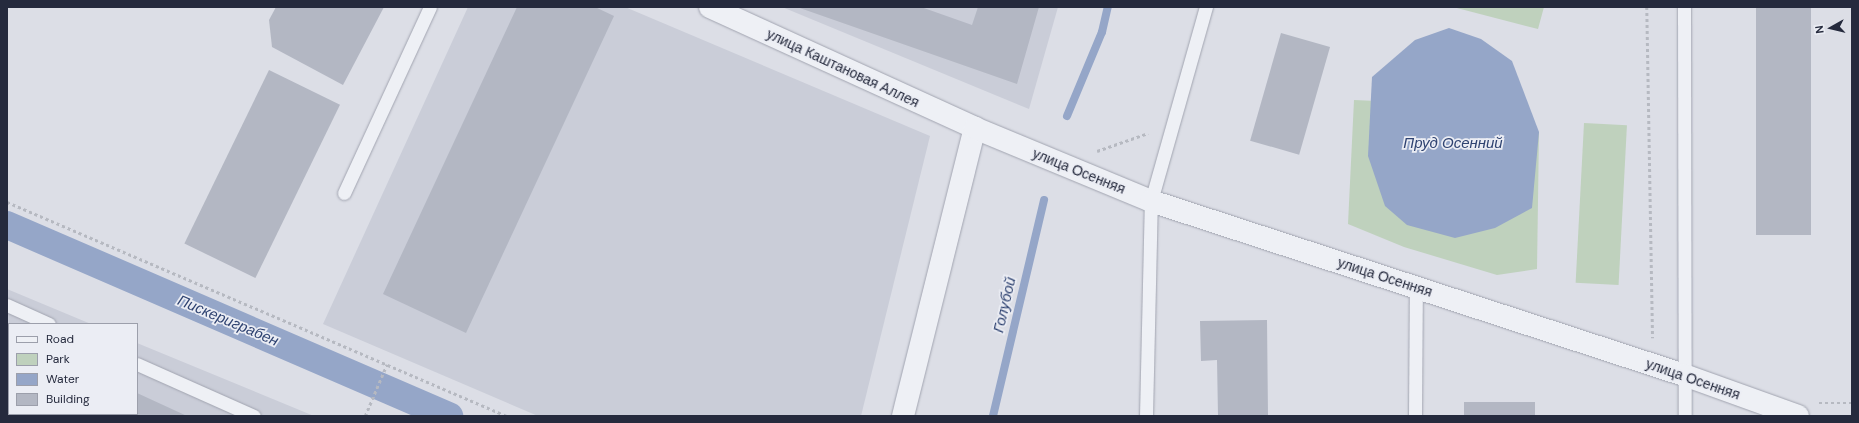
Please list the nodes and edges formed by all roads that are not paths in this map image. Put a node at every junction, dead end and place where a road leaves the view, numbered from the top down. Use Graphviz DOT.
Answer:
graph roads {
  1 [pos="430,7"];
  2 [pos="710,7"];
  3 [pos="1206,7"];
  4 [pos="1684,7"];
  5 [pos="976,128"];
  6 [pos="344,193"];
  7 [pos="1151,201"];
  8 [pos="1416,287"];
  9 [pos="7,305"];
  10 [pos="47,323"];
  11 [pos="138,364"];
  12 [pos="1684,375"];
  13 [pos="254,416"];
  14 [pos="903,416"];
  15 [pos="1146,416"];
  16 [pos="1415,416"];
  17 [pos="1685,416"];
  18 [pos="1798,416"];
  1 -- 6 [label="lane"];
  2 -- 5 [label="street, улица Каштановая Аллея"];
  3 -- 7 [label="lane"];
  4 -- 12 [label="lane"];
  5 -- 7 [label="street, улица Осенняя"];
  5 -- 14 [label="street"];
  7 -- 8 [label="street, улица Осенняя"];
  7 -- 15 [label="lane"];
  8 -- 12 [label="street, улица Осенняя"];
  8 -- 16 [label="lane"];
  9 -- 10 [label="lane"];
  11 -- 13 [label="lane"];
  12 -- 17 [label="lane"];
  12 -- 18 [label="street, улица Осенняя"];
}
